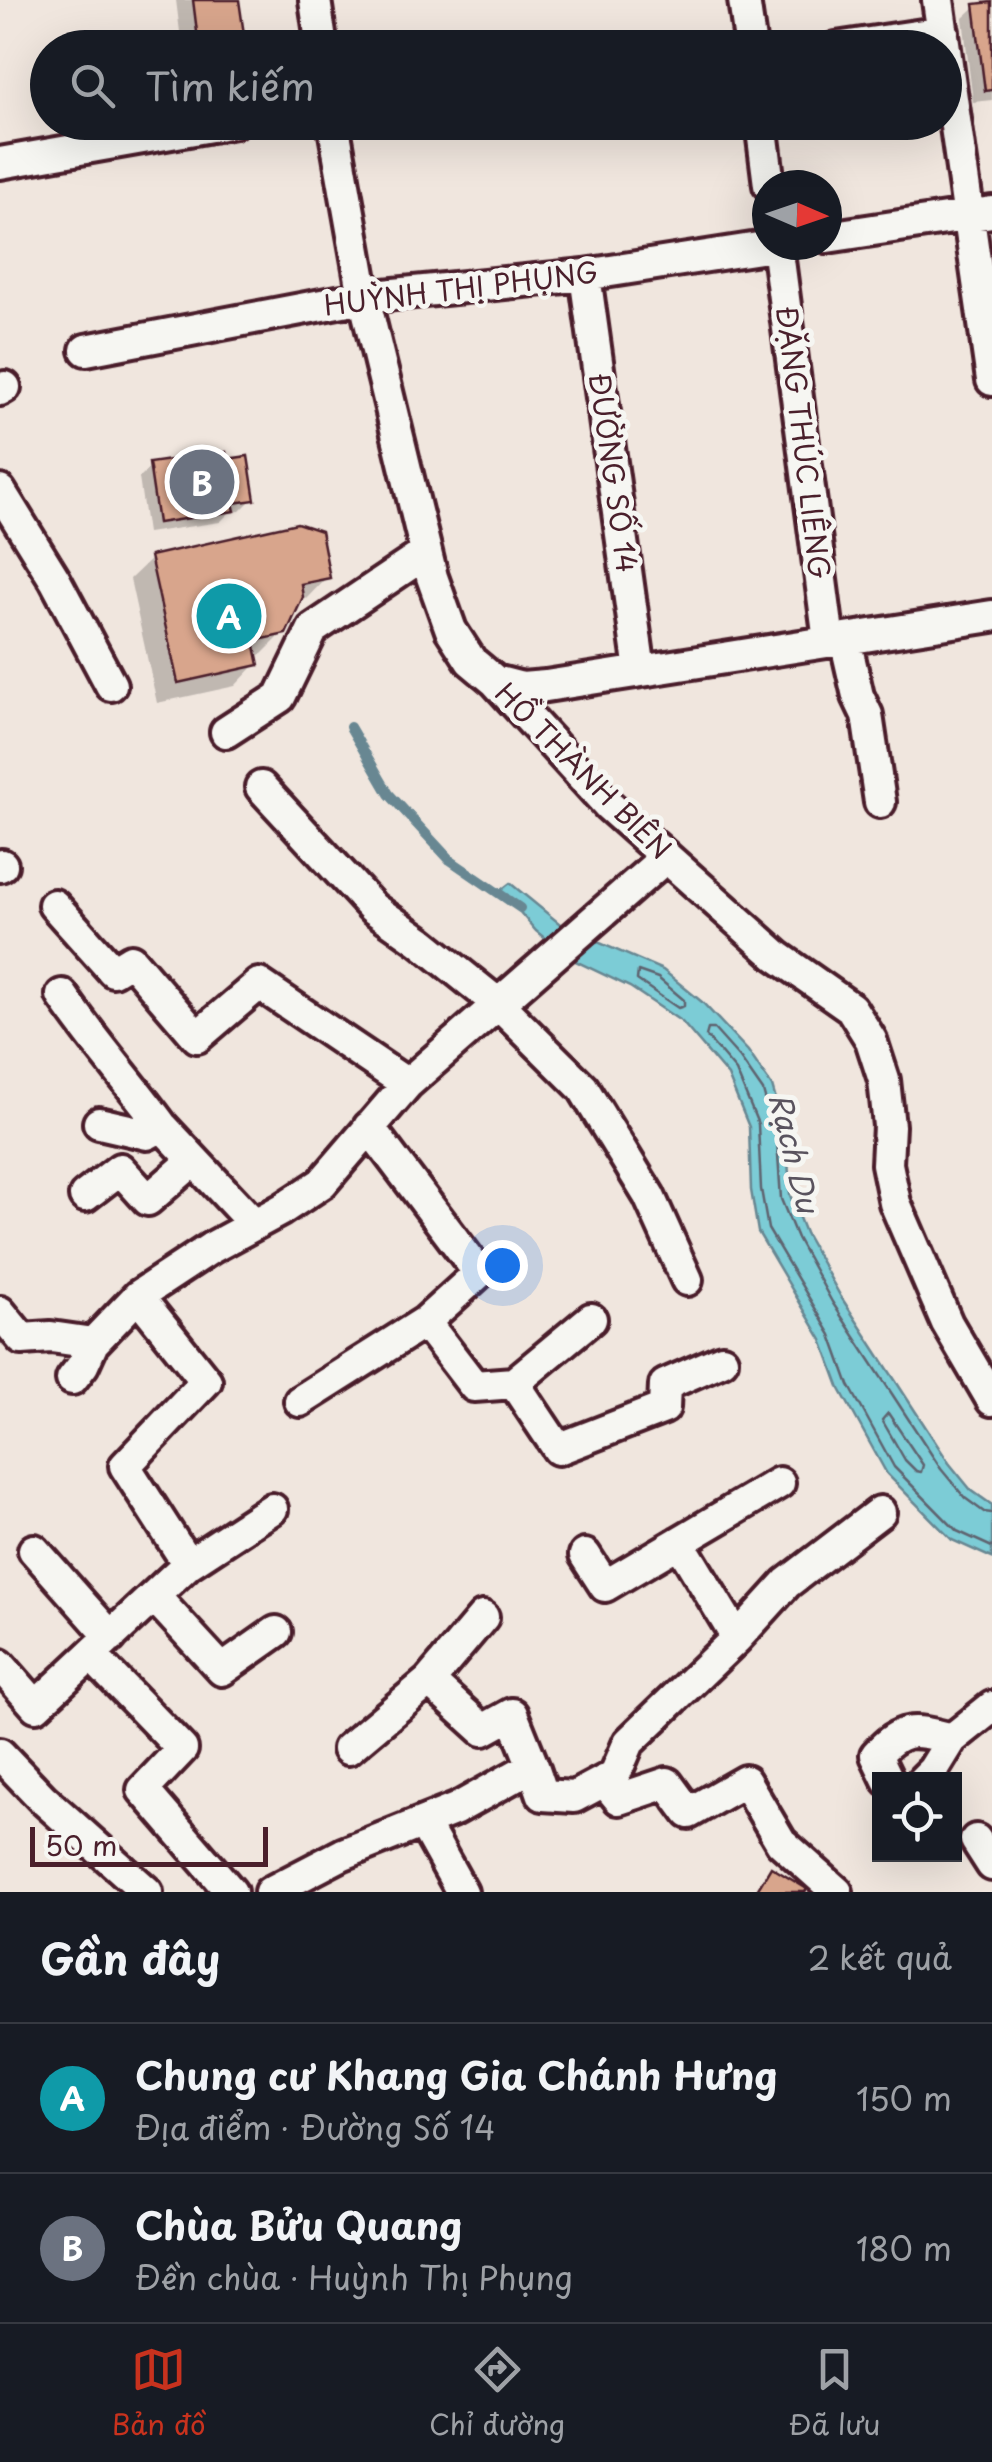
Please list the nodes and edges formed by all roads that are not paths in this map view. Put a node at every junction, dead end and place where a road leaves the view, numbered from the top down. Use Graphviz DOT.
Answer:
graph roads {
  1 [pos="315,0"];
  2 [pos="744,0"];
  3 [pos="938,0"];
  4 [pos="319,30"];
  5 [pos="748,30"];
  6 [pos="943,30"];
  7 [pos="962,125"];
  8 [pos="131,140"];
  9 [pos="336,140"];
  10 [pos="763,140"];
  11 [pos="0,163"];
  12 [pos="767,170"];
  13 [pos="980,214"];
  14 [pos="842,235"];
  15 [pos="752,249"];
  16 [pos="779,260"];
  17 [pos="586,275"];
  18 [pos="364,297"];
  19 [pos="86,350"];
  20 [pos="992,380"];
  21 [pos="0,490"];
  22 [pos="426,553"];
  23 [pos="992,616"];
  24 [pos="837,640"];
  25 [pos="640,671"];
  26 [pos="495,681"];
  27 [pos="110,684"];
  28 [pos="226,732"];
  29 [pos="262,787"];
  30 [pos="880,802"];
  31 [pos="666,856"];
  32 [pos="54,905"];
  33 [pos="62,996"];
  34 [pos="497,1004"];
  35 [pos="406,1084"];
  36 [pos="99,1124"];
  37 [pos="162,1126"];
  38 [pos="369,1126"];
  39 [pos="194,1160"];
  40 [pos="85,1196"];
  41 [pos="254,1224"];
  42 [pos="687,1280"];
  43 [pos="138,1296"];
  44 [pos="0,1312"];
  45 [pos="591,1319"];
  46 [pos="425,1322"];
  47 [pos="93,1342"];
  48 [pos="958,1343"];
  49 [pos="992,1346"];
  50 [pos="722,1360"];
  51 [pos="72,1379"];
  52 [pos="514,1383"];
  53 [pos="992,1400"];
  54 [pos="300,1401"];
  55 [pos="779,1483"];
  56 [pos="272,1509"];
  57 [pos="880,1512"];
  58 [pos="679,1542"];
  59 [pos="34,1550"];
  60 [pos="584,1555"];
  61 [pos="188,1564"];
  62 [pos="154,1596"];
  63 [pos="483,1617"];
  64 [pos="276,1632"];
  65 [pos="736,1638"];
  66 [pos="101,1646"];
  67 [pos="0,1665"];
  68 [pos="429,1681"];
  69 [pos="992,1706"];
  70 [pos="952,1740"];
  71 [pos="348,1749"];
  72 [pos="0,1754"];
  73 [pos="533,1766"];
  74 [pos="884,1772"];
  75 [pos="931,1772"];
  76 [pos="604,1782"];
  77 [pos="424,1822"];
  78 [pos="992,1884"];
  79 [pos="147,1892"];
  80 [pos="231,1892"];
  81 [pos="270,1892"];
  82 [pos="462,1892"];
  83 [pos="838,1892"];
  84 [pos="984,1892"];
  1 -- 4 [label="street"];
  2 -- 5 [label="street"];
  3 -- 6 [label="street"];
  7 -- 13 [label="street"];
  8 -- 11 [label="street"];
  9 -- 18 [label="street, HỒ THÀNH BIÊN"];
  10 -- 12 [label="street"];
  13 -- 14 [label="street"];
  13 -- 20 [label="street"];
  15 -- 17 [label="street, HUỲNH THỊ PHỤNG"];
  16 -- 24 [label="street, ĐẶNG THÚC LIÊNG"];
  17 -- 18 [label="street, HUỲNH THỊ PHỤNG"];
  17 -- 25 [label="street, ĐƯỜNG SỐ 14"];
  18 -- 19 [label="street, HUỲNH THỊ PHỤNG"];
  18 -- 22 [label="street, HỒ THÀNH BIÊN"];
  21 -- 27 [label="street"];
  22 -- 26 [label="street, HỒ THÀNH BIÊN"];
  22 -- 28 [label="street"];
  23 -- 24 [label="street"];
  24 -- 25 [label="street"];
  24 -- 30 [label="street, ĐẶNG THÚC LIÊNG"];
  25 -- 26 [label="street"];
  26 -- 31 [label="street, HỒ THÀNH BIÊN"];
  29 -- 34 [label="street"];
  31 -- 34 [label="street"];
  31 -- 48 [label="street, HỒ THÀNH BIÊN"];
  32 -- 35 [label="street"];
  33 -- 37 [label="street"];
  34 -- 35 [label="street"];
  34 -- 42 [label="street"];
  35 -- 38 [label="street"];
  36 -- 37 [label="street"];
  37 -- 39 [label="street"];
  38 -- 41 [label="street"];
  38 -- 46 [label="street"];
  39 -- 40 [label="street"];
  39 -- 41 [label="street"];
  41 -- 43 [label="street"];
  43 -- 47 [label="street"];
  43 -- 61 [label="street"];
  44 -- 47 [label="street"];
  45 -- 52 [label="street"];
  46 -- 52 [label="street"];
  46 -- 54 [label="street"];
  47 -- 51 [label="street"];
  48 -- 49 [label="street"];
  48 -- 53 [label="street, HỒ THÀNH BIÊN"];
  50 -- 52 [label="street"];
  55 -- 58 [label="street"];
  56 -- 61 [label="street"];
  57 -- 65 [label="street"];
  58 -- 60 [label="street"];
  58 -- 65 [label="street"];
  59 -- 66 [label="street"];
  61 -- 62 [label="street"];
  62 -- 64 [label="street"];
  62 -- 66 [label="street"];
  63 -- 68 [label="street"];
  65 -- 76 [label="street"];
  66 -- 67 [label="street"];
  66 -- 80 [label="street"];
  68 -- 71 [label="street"];
  68 -- 73 [label="street"];
  69 -- 70 [label="street"];
  70 -- 74 [label="street"];
  70 -- 75 [label="street"];
  72 -- 79 [label="street"];
  73 -- 76 [label="street"];
  73 -- 77 [label="street"];
  76 -- 83 [label="street"];
  77 -- 81 [label="street"];
  77 -- 82 [label="street"];
  78 -- 84 [label="street"];
}
